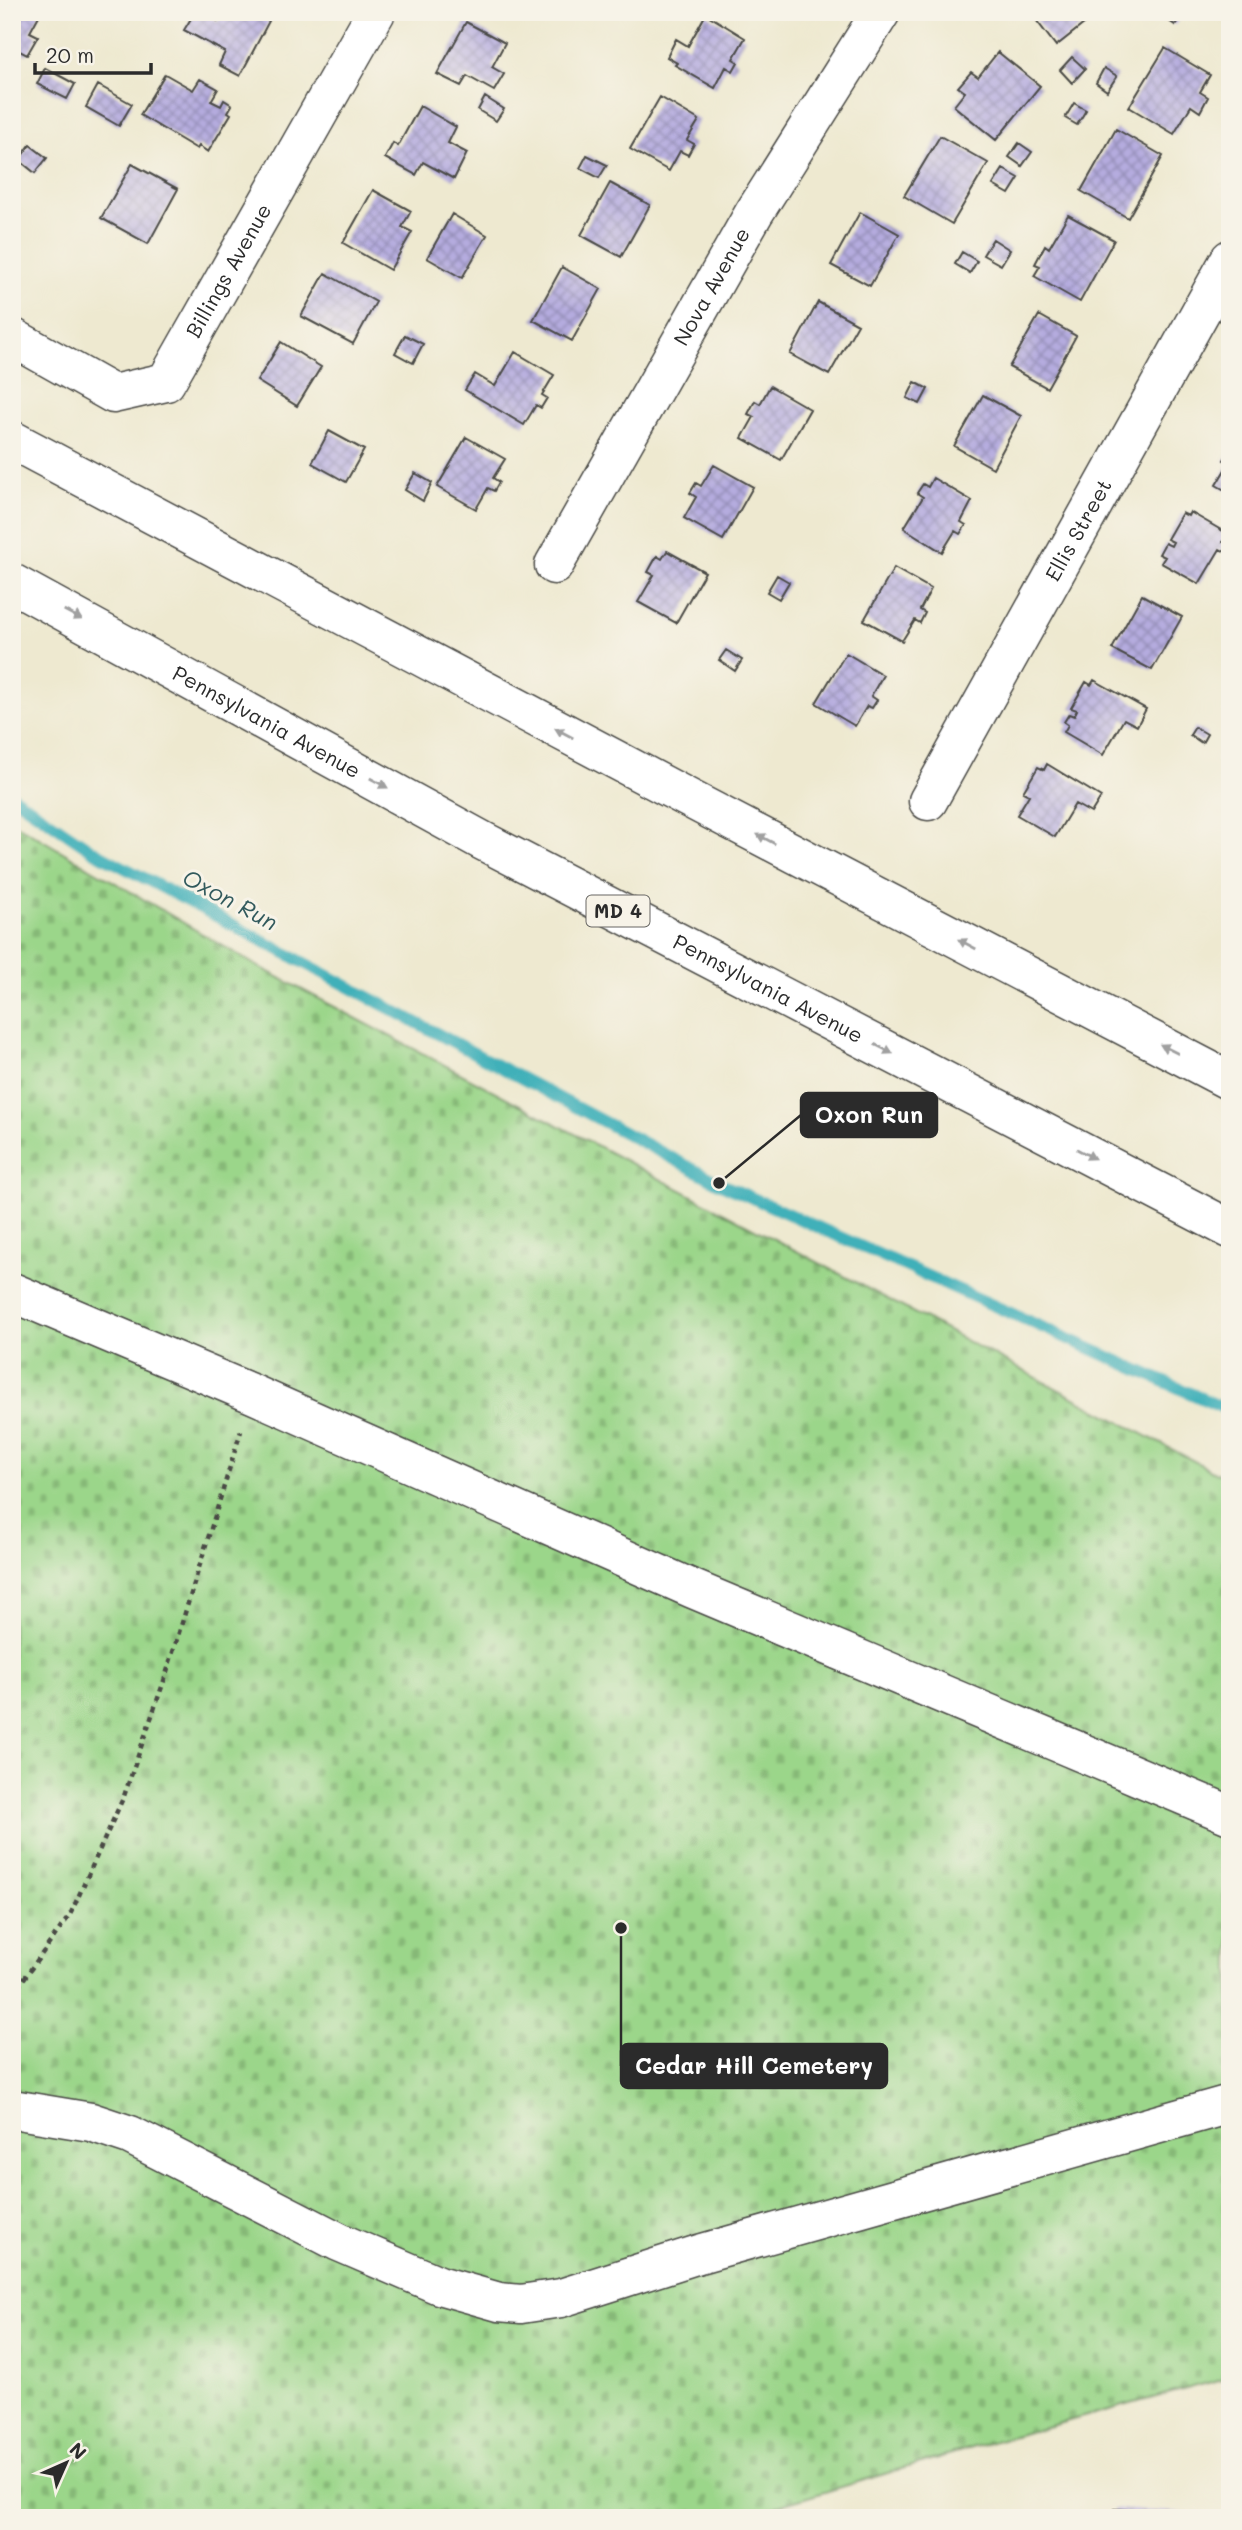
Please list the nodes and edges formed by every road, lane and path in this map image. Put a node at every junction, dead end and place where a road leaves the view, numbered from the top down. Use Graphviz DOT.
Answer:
graph roads {
  1 [pos="376,12"];
  2 [pos="881,12"];
  3 [pos="1230,259"];
  4 [pos="12,337"];
  5 [pos="12,440"];
  6 [pos="554,565"];
  7 [pos="12,583"];
  8 [pos="928,801"];
  9 [pos="1230,1081"];
  10 [pos="1230,1229"];
  11 [pos="12,1292"];
  12 [pos="253,1394"];
  13 [pos="1230,1815"];
  14 [pos="12,1995"];
  15 [pos="1230,2104"];
  16 [pos="12,2109"];
  1 -- 4 [label="main road, Billings Avenue"];
  2 -- 6 [label="main road, Nova Avenue"];
  3 -- 8 [label="main road, Ellis Street"];
  9 -- 5 [label="main road, one-way"];
  7 -- 10 [label="main road, Pennsylvania Avenue / MD 4, one-way"];
  11 -- 12 [label="main road"];
  12 -- 13 [label="main road"];
  12 -- 14 [label="path"];
  15 -- 16 [label="main road"];
}
